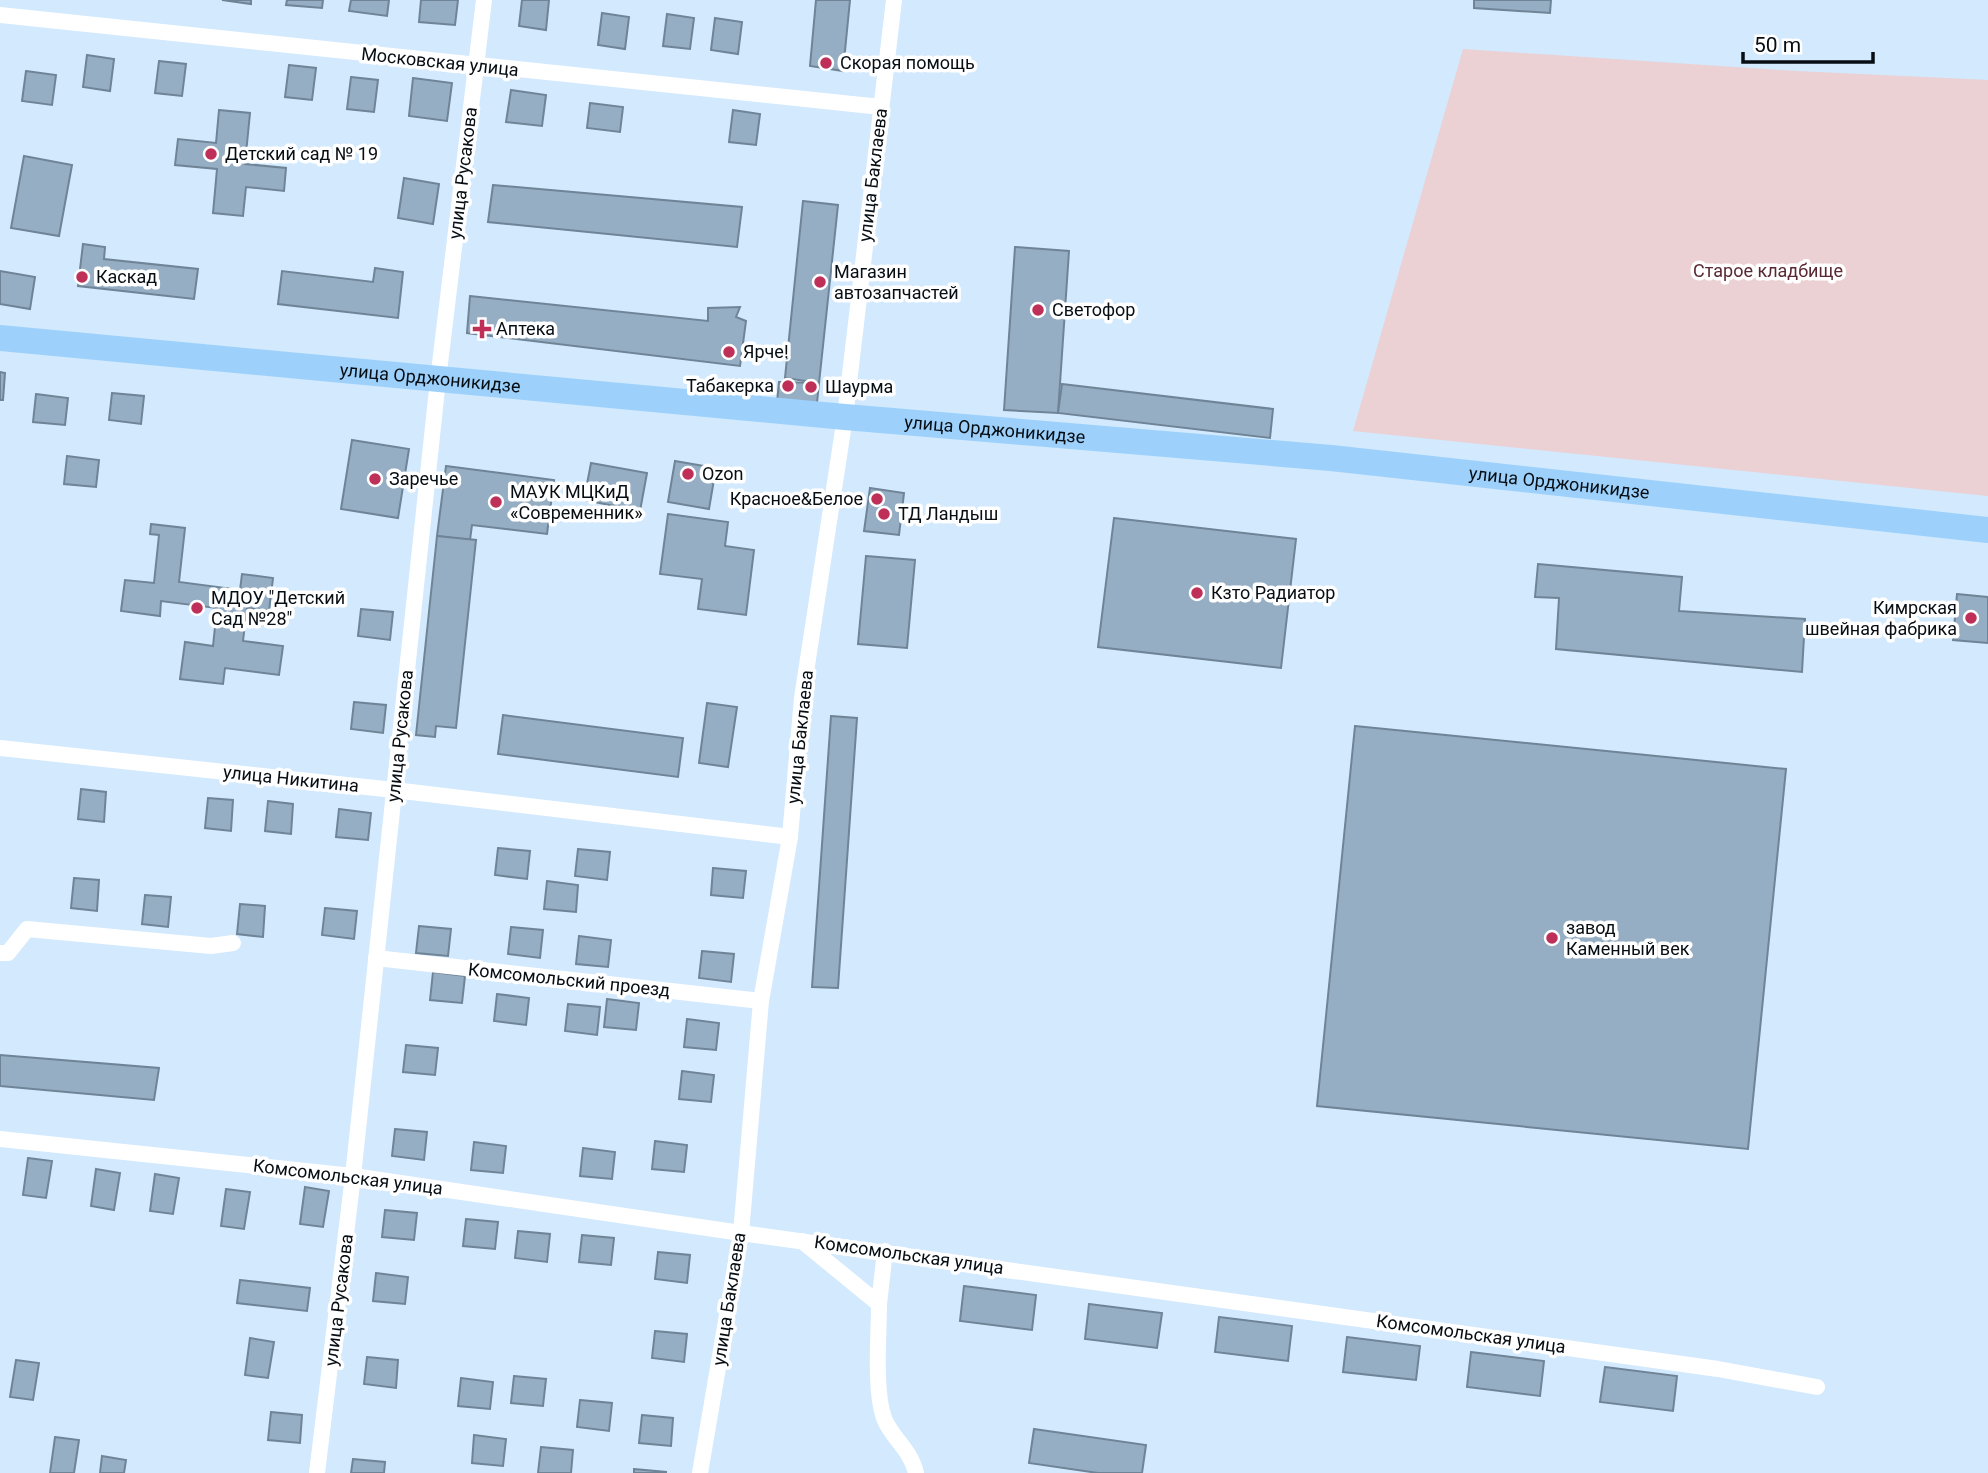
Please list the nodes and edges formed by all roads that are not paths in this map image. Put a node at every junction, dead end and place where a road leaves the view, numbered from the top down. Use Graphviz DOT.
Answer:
graph roads {
  1 [pos="484,0"];
  2 [pos="894,0"];
  3 [pos="0,15"];
  4 [pos="476,66"];
  5 [pos="881,107"];
  6 [pos="0,338"];
  7 [pos="439,380"];
  8 [pos="845,417"];
  9 [pos="1988,530"];
  10 [pos="0,748"];
  11 [pos="394,790"];
  12 [pos="790,837"];
  13 [pos="233,943"];
  14 [pos="0,953"];
  15 [pos="376,958"];
  16 [pos="761,1001"];
  17 [pos="0,1139"];
  18 [pos="354,1176"];
  19 [pos="741,1233"];
  20 [pos="802,1241"];
  21 [pos="885,1251"];
  22 [pos="879,1304"];
  23 [pos="1817,1387"];
  24 [pos="317,1473"];
  25 [pos="700,1473"];
  26 [pos="916,1473"];
  1 -- 4 [label="street, улица Русакова"];
  2 -- 5 [label="street, улица Баклаева"];
  3 -- 4 [label="street, Московская улица"];
  4 -- 5 [label="street, Московская улица"];
  4 -- 7 [label="street, улица Русакова"];
  5 -- 8 [label="street, улица Баклаева"];
  6 -- 7 [label="main road, улица Орджоникидзе"];
  7 -- 8 [label="main road, улица Орджоникидзе"];
  7 -- 11 [label="street, улица Русакова"];
  8 -- 9 [label="main road, улица Орджоникидзе"];
  8 -- 12 [label="street, улица Баклаева"];
  10 -- 11 [label="street, улица Никитина"];
  11 -- 12 [label="street, улица Никитина"];
  11 -- 15 [label="street, улица Русакова"];
  12 -- 16 [label="street, улица Баклаева"];
  13 -- 14 [label="street"];
  15 -- 16 [label="street, Комсомольский проезд"];
  15 -- 18 [label="street, улица Русакова"];
  16 -- 19 [label="street, улица Баклаева"];
  17 -- 18 [label="street, Комсомольская улица"];
  18 -- 19 [label="street, Комсомольская улица"];
  18 -- 24 [label="street, улица Русакова"];
  19 -- 20 [label="street, Комсомольская улица"];
  19 -- 25 [label="street, улица Баклаева"];
  20 -- 21 [label="street, Комсомольская улица"];
  20 -- 22 [label="street"];
  21 -- 22 [label="street"];
  21 -- 23 [label="street, Комсомольская улица"];
  22 -- 26 [label="street"];
}
